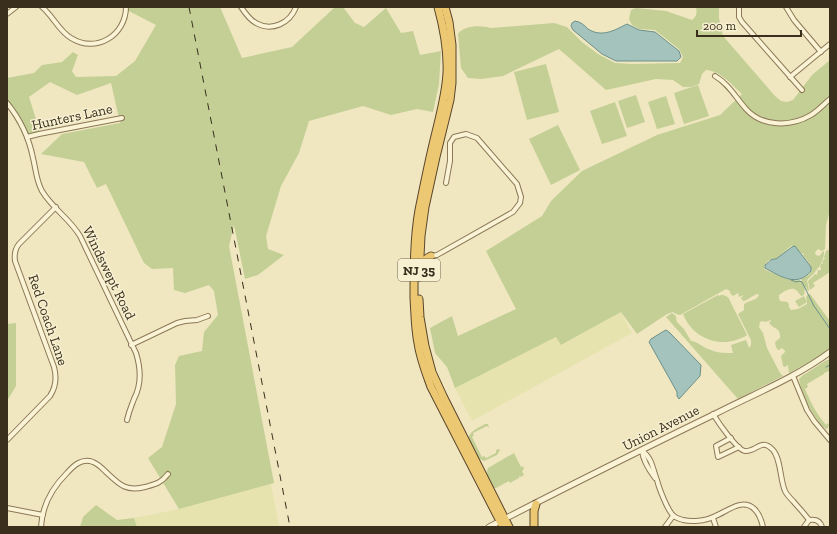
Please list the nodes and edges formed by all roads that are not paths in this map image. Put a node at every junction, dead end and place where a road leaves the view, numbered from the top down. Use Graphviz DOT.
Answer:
graph roads {
  1 [pos="16,7"];
  2 [pos="42,7"];
  3 [pos="126,7"];
  4 [pos="241,7"];
  5 [pos="296,7"];
  6 [pos="438,7"];
  7 [pos="445,7"];
  8 [pos="738,7"];
  9 [pos="786,7"];
  10 [pos="7,14"];
  11 [pos="830,44"];
  12 [pos="821,52"];
  13 [pos="715,76"];
  14 [pos="790,77"];
  15 [pos="802,90"];
  16 [pos="830,99"];
  17 [pos="7,103"];
  18 [pos="122,118"];
  19 [pos="27,137"];
  20 [pos="446,183"];
  21 [pos="56,207"];
  22 [pos="421,236"];
  23 [pos="431,256"];
  24 [pos="418,281"];
  25 [pos="208,316"];
  26 [pos="131,345"];
  27 [pos="830,352"];
  28 [pos="793,376"];
  29 [pos="713,414"];
  30 [pos="127,420"];
  31 [pos="731,438"];
  32 [pos="7,440"];
  33 [pos="830,440"];
  34 [pos="739,447"];
  35 [pos="642,451"];
  36 [pos="168,474"];
  37 [pos="536,504"];
  38 [pos="7,508"];
  39 [pos="527,508"];
  40 [pos="42,515"];
  41 [pos="534,516"];
  42 [pos="673,516"];
  43 [pos="713,518"];
  44 [pos="809,520"];
  45 [pos="502,522"];
  46 [pos="41,527"];
  47 [pos="489,527"];
  48 [pos="508,527"];
  49 [pos="534,527"];
  50 [pos="665,527"];
  51 [pos="716,527"];
  52 [pos="763,527"];
  53 [pos="804,527"];
  54 [pos="822,527"];
  1 -- 10 [label="street"];
  2 -- 3 [label="street"];
  4 -- 5 [label="street"];
  6 -- 45 [label="highway, NJ 35"];
  7 -- 22 [label="highway, NJ 35"];
  8 -- 14 [label="street"];
  9 -- 12 [label="street"];
  11 -- 12 [label="street"];
  12 -- 14 [label="street"];
  13 -- 16 [label="street"];
  14 -- 15 [label="street"];
  17 -- 19 [label="street, Windswept Road"];
  18 -- 19 [label="street, Hunters Lane"];
  19 -- 21 [label="street, Windswept Road"];
  20 -- 23 [label="street"];
  21 -- 26 [label="street, Windswept Road"];
  21 -- 32 [label="street, Red Coach Lane"];
  22 -- 23 [label="highway"];
  22 -- 24 [label="highway, NJ 35"];
  23 -- 24 [label="highway"];
  24 -- 45 [label="highway, NJ 35"];
  25 -- 26 [label="street"];
  26 -- 30 [label="street, Windswept Road"];
  27 -- 28 [label="street, Union Avenue"];
  28 -- 29 [label="street, Union Avenue"];
  28 -- 33 [label="street"];
  29 -- 31 [label="street"];
  29 -- 35 [label="street, Union Avenue"];
  31 -- 34 [label="street"];
  31 -- 34 [label="street"];
  34 -- 44 [label="street"];
  35 -- 37 [label="street, Union Avenue"];
  35 -- 42 [label="street"];
  36 -- 40 [label="street"];
  37 -- 39 [label="street, Union Avenue"];
  37 -- 41 [label="highway"];
  38 -- 40 [label="street"];
  39 -- 41 [label="highway"];
  39 -- 45 [label="street, Union Avenue"];
  40 -- 46 [label="street"];
  41 -- 49 [label="highway"];
  42 -- 43 [label="street"];
  42 -- 50 [label="street"];
  43 -- 51 [label="street"];
  43 -- 52 [label="street"];
  44 -- 53 [label="street"];
  44 -- 54 [label="street"];
  45 -- 47 [label="street, Union Avenue"];
  45 -- 48 [label="highway, NJ 35"];
}
